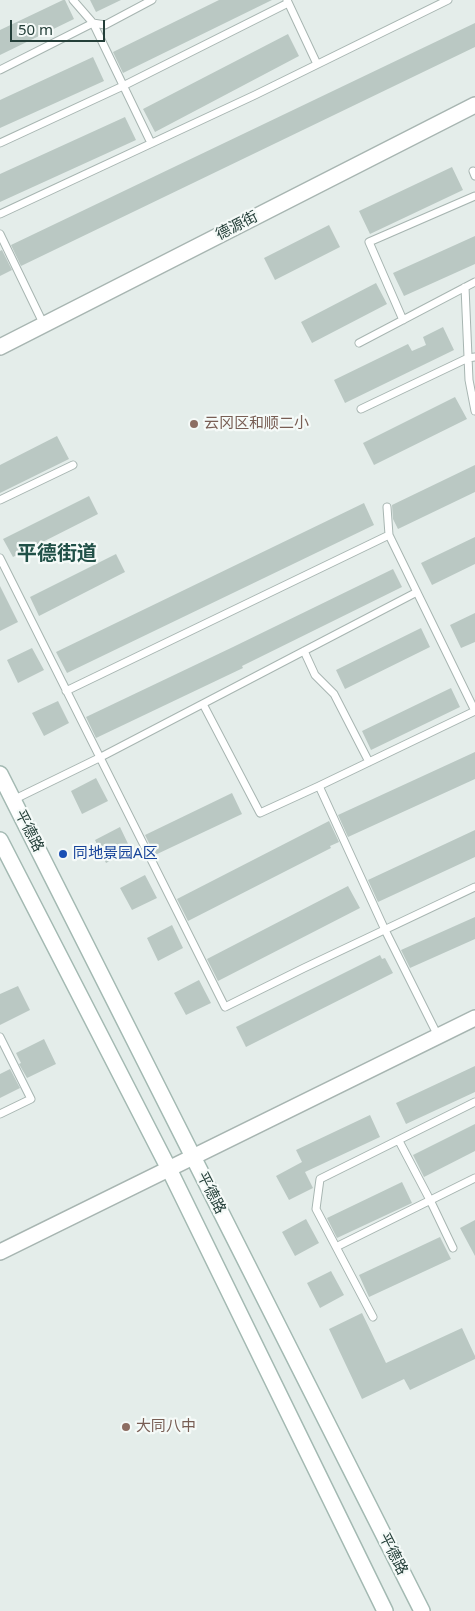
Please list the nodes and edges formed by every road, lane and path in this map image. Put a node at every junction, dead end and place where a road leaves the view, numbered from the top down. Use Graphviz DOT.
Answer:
graph roads {
  1 [pos="73,0"];
  2 [pos="152,0"];
  3 [pos="448,0"];
  4 [pos="288,2"];
  5 [pos="93,23"];
  6 [pos="317,64"];
  7 [pos="0,70"];
  8 [pos="123,86"];
  9 [pos="475,106"];
  10 [pos="0,143"];
  11 [pos="151,143"];
  12 [pos="475,196"];
  13 [pos="0,214"];
  14 [pos="0,234"];
  15 [pos="475,282"];
  16 [pos="465,287"];
  17 [pos="404,320"];
  18 [pos="44,325"];
  19 [pos="359,343"];
  20 [pos="0,347"];
  21 [pos="472,357"];
  22 [pos="361,409"];
  23 [pos="475,411"];
  24 [pos="73,466"];
  25 [pos="0,500"];
  26 [pos="387,507"];
  27 [pos="389,535"];
  28 [pos="0,558"];
  29 [pos="417,592"];
  30 [pos="304,651"];
  31 [pos="66,691"];
  32 [pos="203,704"];
  33 [pos="475,711"];
  34 [pos="99,758"];
  35 [pos="369,762"];
  36 [pos="0,774"];
  37 [pos="319,786"];
  38 [pos="13,800"];
  39 [pos="0,840"];
  40 [pos="475,887"];
  41 [pos="385,930"];
  42 [pos="475,1018"];
  43 [pos="438,1036"];
  44 [pos="0,1037"];
  45 [pos="475,1102"];
  46 [pos="0,1114"];
  47 [pos="398,1141"];
  48 [pos="193,1157"];
  49 [pos="169,1169"];
  50 [pos="475,1178"];
  51 [pos="430,1200"];
  52 [pos="336,1247"];
  53 [pos="453,1248"];
  54 [pos="0,1252"];
  55 [pos="373,1317"];
  56 [pos="385,1611"];
  57 [pos="422,1611"];
  1 -- 5 [label="lane"];
  2 -- 5 [label="lane"];
  3 -- 6 [label="lane"];
  4 -- 6 [label="lane"];
  4 -- 8 [label="lane"];
  5 -- 7 [label="lane"];
  5 -- 8 [label="lane"];
  6 -- 11 [label="lane"];
  8 -- 10 [label="lane"];
  8 -- 11 [label="lane"];
  9 -- 18 [label="main road, 德源街"];
  11 -- 13 [label="lane"];
  12 -- 17 [label="lane"];
  14 -- 18 [label="lane"];
  15 -- 16 [label="lane"];
  16 -- 17 [label="lane"];
  16 -- 21 [label="lane"];
  17 -- 19 [label="lane"];
  18 -- 20 [label="main road, 德源街"];
  21 -- 22 [label="lane"];
  21 -- 23 [label="lane"];
  24 -- 25 [label="lane"];
  26 -- 27 [label="lane"];
  27 -- 29 [label="lane"];
  27 -- 31 [label="lane"];
  28 -- 31 [label="lane"];
  29 -- 30 [label="lane"];
  29 -- 33 [label="lane"];
  30 -- 32 [label="lane"];
  30 -- 35 [label="lane"];
  31 -- 34 [label="lane"];
  32 -- 34 [label="lane"];
  32 -- 37 [label="lane"];
  33 -- 35 [label="lane"];
  34 -- 38 [label="lane"];
  34 -- 41 [label="lane"];
  35 -- 37 [label="lane"];
  36 -- 38 [label="main road, 平德路"];
  37 -- 41 [label="lane"];
  38 -- 48 [label="main road, 平德路"];
  39 -- 49 [label="main road, 平德路"];
  40 -- 41 [label="lane"];
  41 -- 43 [label="lane"];
  42 -- 43 [label="main road"];
  43 -- 48 [label="main road"];
  44 -- 46 [label="lane"];
  45 -- 47 [label="lane"];
  47 -- 51 [label="lane"];
  47 -- 52 [label="lane"];
  48 -- 49 [label="main road"];
  48 -- 57 [label="main road, 平德路"];
  49 -- 54 [label="main road"];
  49 -- 56 [label="main road, 平德路"];
  50 -- 51 [label="lane"];
  51 -- 52 [label="lane"];
  51 -- 53 [label="lane"];
  52 -- 55 [label="lane"];
}
